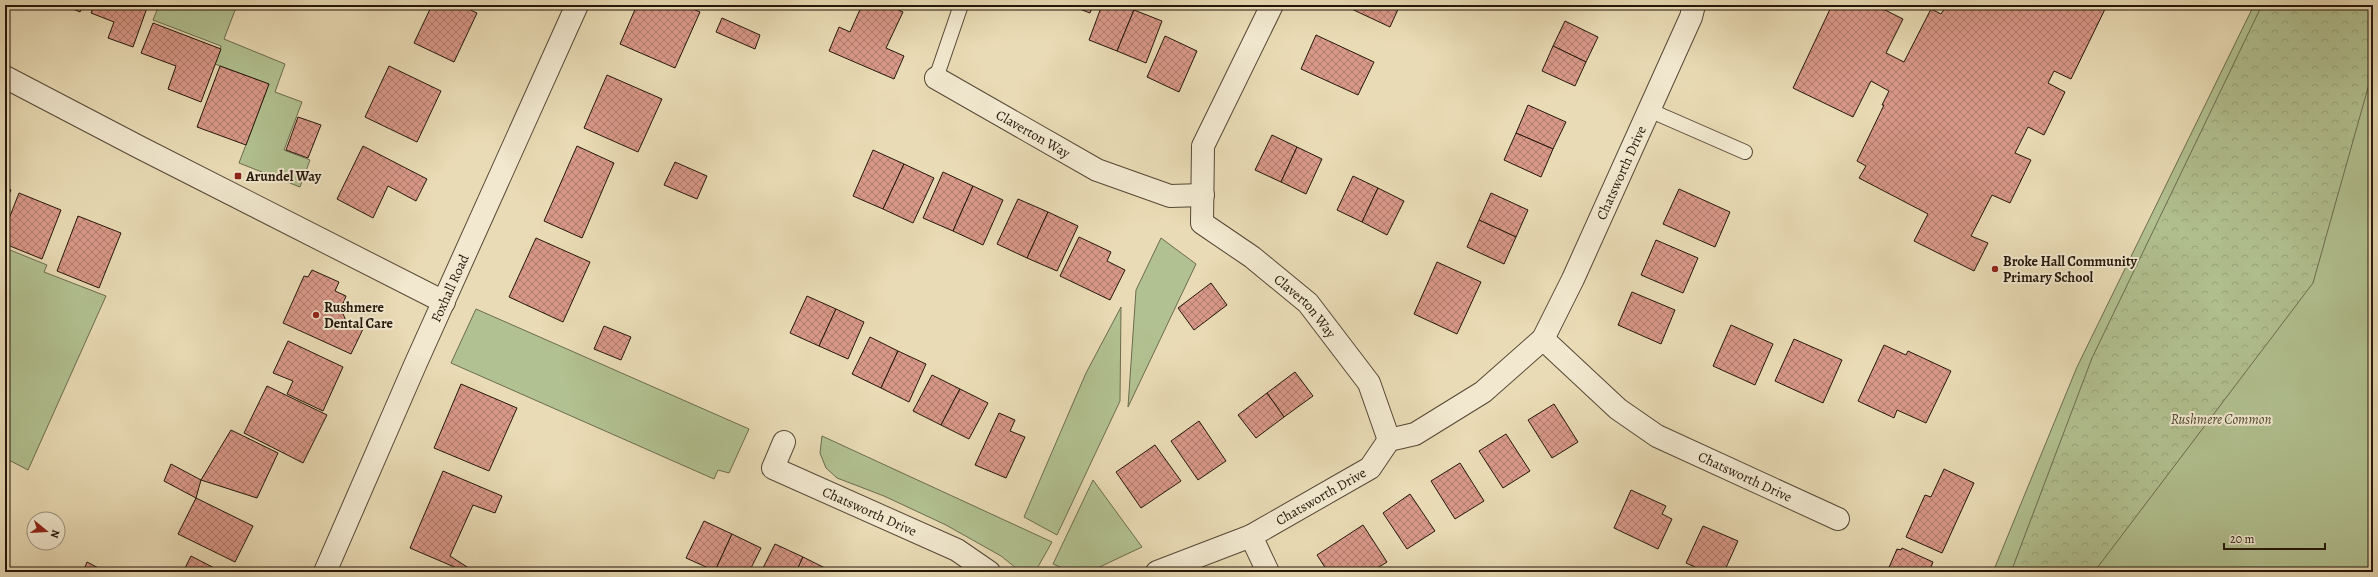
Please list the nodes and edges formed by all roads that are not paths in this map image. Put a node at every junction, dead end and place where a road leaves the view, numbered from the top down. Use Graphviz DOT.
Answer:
graph roads {
  1 [pos="577,5"];
  2 [pos="961,5"];
  3 [pos="1272,5"];
  4 [pos="1694,5"];
  5 [pos="5,77"];
  6 [pos="936,78"];
  7 [pos="1649,110"];
  8 [pos="1745,152"];
  9 [pos="1203,195"];
  10 [pos="444,302"];
  11 [pos="1543,339"];
  12 [pos="1389,440"];
  13 [pos="784,442"];
  14 [pos="1838,520"];
  15 [pos="1251,536"];
  16 [pos="325,572"];
  17 [pos="989,572"];
  18 [pos="1157,572"];
  19 [pos="1268,572"];
  1 -- 10 [label="street, Foxhall Road"];
  2 -- 6 [label="lane"];
  3 -- 9 [label="street, Claverton Way"];
  4 -- 7 [label="street, Chatsworth Drive"];
  5 -- 10 [label="street"];
  6 -- 9 [label="street, Claverton Way"];
  7 -- 8 [label="lane"];
  7 -- 11 [label="street, Chatsworth Drive"];
  9 -- 12 [label="street, Claverton Way"];
  10 -- 16 [label="street, Foxhall Road"];
  11 -- 12 [label="street, Chatsworth Drive"];
  11 -- 14 [label="street, Chatsworth Drive"];
  12 -- 15 [label="street, Chatsworth Drive"];
  13 -- 17 [label="street, Chatsworth Drive"];
  15 -- 18 [label="street, Chatsworth Drive"];
  15 -- 19 [label="street"];
}
